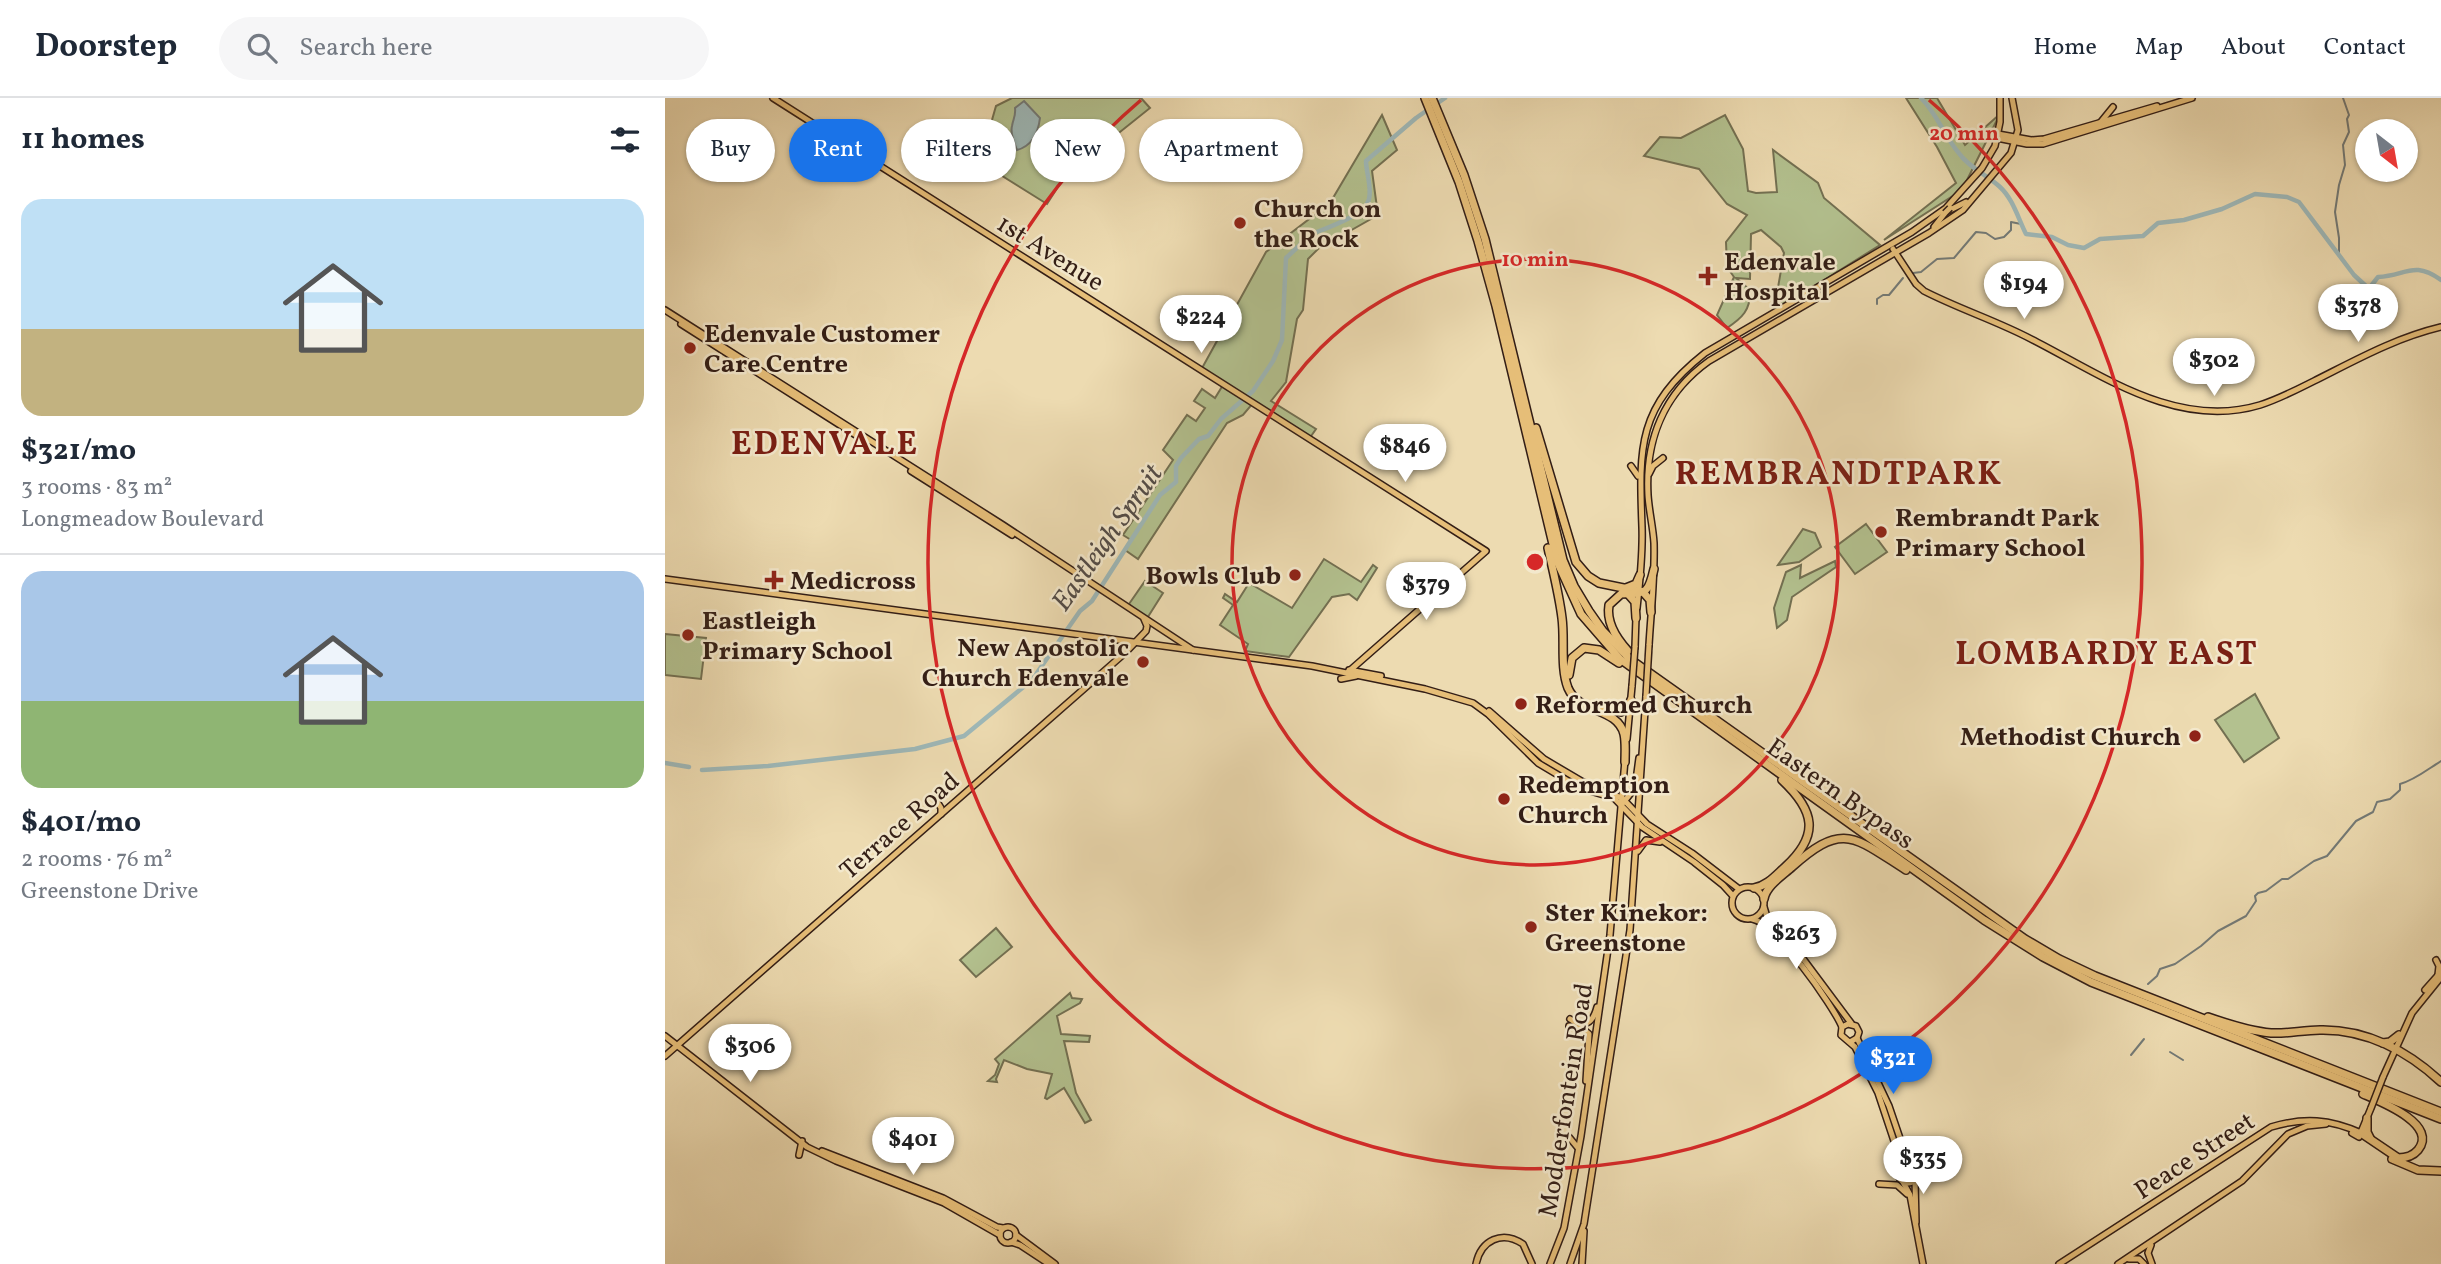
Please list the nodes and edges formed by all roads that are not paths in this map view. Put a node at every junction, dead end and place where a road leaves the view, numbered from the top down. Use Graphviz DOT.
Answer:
graph roads {
  1 [pos="773,98"];
  2 [pos="1425,98"];
  3 [pos="1432,98"];
  4 [pos="2000,98"];
  5 [pos="2012,98"];
  6 [pos="2192,98"];
  7 [pos="2178,102"];
  8 [pos="2113,107"];
  9 [pos="1435,114"];
  10 [pos="2100,123"];
  11 [pos="2091,128"];
  12 [pos="2018,130"];
  13 [pos="1998,136"];
  14 [pos="2024,139"];
  15 [pos="2015,140"];
  16 [pos="1967,185"];
  17 [pos="1958,196"];
  18 [pos="1966,204"];
  19 [pos="1933,218"];
  20 [pos="1929,233"];
  21 [pos="1888,241"];
  22 [pos="1894,251"];
  23 [pos="1882,259"];
  24 [pos="1901,262"];
  25 [pos="665,312"];
  26 [pos="1754,316"];
  27 [pos="1751,326"];
  28 [pos="2441,327"];
  29 [pos="1515,357"];
  30 [pos="1531,458"];
  31 [pos="1663,458"];
  32 [pos="1632,466"];
  33 [pos="1648,476"];
  34 [pos="1640,479"];
  35 [pos="1654,569"];
  36 [pos="1640,575"];
  37 [pos="665,579"];
  38 [pos="1625,592"];
  39 [pos="1640,593"];
  40 [pos="1651,612"];
  41 [pos="1636,618"];
  42 [pos="1144,619"];
  43 [pos="1154,625"];
  44 [pos="1142,636"];
  45 [pos="1115,640"];
  46 [pos="1135,643"];
  47 [pos="1147,645"];
  48 [pos="1196,651"];
  49 [pos="1124,654"];
  50 [pos="1361,661"];
  51 [pos="1349,672"];
  52 [pos="1361,674"];
  53 [pos="1341,679"];
  54 [pos="1668,686"];
  55 [pos="1434,689"];
  56 [pos="1646,698"];
  57 [pos="1630,700"];
  58 [pos="1525,744"];
  59 [pos="1744,749"];
  60 [pos="1538,755"];
  61 [pos="1762,761"];
  62 [pos="1625,762"];
  63 [pos="1623,780"];
  64 [pos="1604,790"];
  65 [pos="1640,792"];
  66 [pos="936,800"];
  67 [pos="1623,801"];
  68 [pos="941,814"];
  69 [pos="1639,816"];
  70 [pos="1638,823"];
  71 [pos="1655,829"];
  72 [pos="1672,848"];
  73 [pos="1634,876"];
  74 [pos="1754,888"];
  75 [pos="1739,889"];
  76 [pos="1946,893"];
  77 [pos="1733,896"];
  78 [pos="1764,903"];
  79 [pos="1752,919"];
  80 [pos="2438,959"];
  81 [pos="2440,975"];
  82 [pos="1602,990"];
  83 [pos="2160,1003"];
  84 [pos="1570,1019"];
  85 [pos="1851,1024"];
  86 [pos="1569,1027"];
  87 [pos="1842,1027"];
  88 [pos="2400,1037"];
  89 [pos="668,1038"];
  90 [pos="1857,1038"];
  91 [pos="1850,1042"];
  92 [pos="2379,1042"];
  93 [pos="677,1045"];
  94 [pos="2396,1051"];
  95 [pos="666,1054"];
  96 [pos="2317,1071"];
  97 [pos="2441,1082"];
  98 [pos="1586,1102"];
  99 [pos="2441,1112"];
  100 [pos="2441,1119"];
  101 [pos="2366,1120"];
  102 [pos="2349,1128"];
  103 [pos="2360,1135"];
  104 [pos="1569,1137"];
  105 [pos="2374,1142"];
  106 [pos="806,1144"];
  107 [pos="1579,1151"];
  108 [pos="799,1155"];
  109 [pos="1905,1163"];
  110 [pos="2441,1171"];
  111 [pos="1916,1180"];
  112 [pos="1903,1182"];
  113 [pos="1879,1184"];
  114 [pos="1912,1207"];
  115 [pos="1584,1224"];
  116 [pos="1916,1225"];
  117 [pos="2173,1228"];
  118 [pos="1002,1232"];
  119 [pos="1016,1235"];
  120 [pos="1011,1242"];
  121 [pos="2119,1263"];
  122 [pos="1049,1264"];
  123 [pos="1055,1264"];
  124 [pos="1476,1264"];
  125 [pos="1532,1264"];
  126 [pos="1551,1264"];
  127 [pos="1570,1264"];
  128 [pos="1582,1264"];
  129 [pos="1923,1264"];
  130 [pos="2059,1264"];
  131 [pos="2144,1264"];
  132 [pos="2152,1264"];
  1 -- 50 [label="main road, 1st Avenue"];
  2 -- 9 [label="highway, Eastern Bypass"];
  3 -- 9 [label="highway, Eastern Bypass"];
  4 -- 13 [label="main road, Modderfontein Road"];
  5 -- 12 [label="main road, Modderfontein Road"];
  6 -- 7 [label="main road"];
  7 -- 10 [label="main road"];
  7 -- 11 [label="main road"];
  8 -- 10 [label="main road"];
  9 -- 29 [label="highway, Eastern Bypass"];
  9 -- 30 [label="highway, Eastern Bypass"];
  10 -- 11 [label="main road"];
  11 -- 14 [label="main road"];
  11 -- 15 [label="main road"];
  12 -- 14 [label="main road"];
  12 -- 15 [label="main road, Modderfontein Road"];
  13 -- 15 [label="main road"];
  13 -- 16 [label="main road, Modderfontein Road"];
  14 -- 15 [label="main road"];
  15 -- 18 [label="main road, Modderfontein Road"];
  16 -- 17 [label="main road, Modderfontein Road"];
  16 -- 18 [label="main road"];
  17 -- 19 [label="main road, Modderfontein Road"];
  17 -- 20 [label="main road"];
  18 -- 19 [label="main road"];
  18 -- 20 [label="main road, Modderfontein Road"];
  19 -- 21 [label="main road, Modderfontein Road"];
  20 -- 22 [label="main road, Modderfontein Road"];
  21 -- 22 [label="main road"];
  21 -- 27 [label="main road, Modderfontein Road"];
  22 -- 23 [label="main road, Modderfontein Road"];
  22 -- 24 [label="main road"];
  23 -- 24 [label="main road"];
  23 -- 33 [label="main road, Modderfontein Road"];
  24 -- 28 [label="main road"];
  25 -- 42 [label="main road"];
  26 -- 27 [label="main road"];
  27 -- 34 [label="main road, Modderfontein Road"];
  29 -- 38 [label="highway"];
  29 -- 54 [label="highway, Eastern Bypass"];
  30 -- 59 [label="highway, Eastern Bypass"];
  30 -- 62 [label="highway"];
  31 -- 33 [label="main road"];
  32 -- 34 [label="main road"];
  33 -- 35 [label="main road, Modderfontein Road"];
  34 -- 36 [label="main road, Modderfontein Road"];
  35 -- 39 [label="highway"];
  35 -- 40 [label="main road, Modderfontein Road"];
  36 -- 38 [label="highway"];
  36 -- 39 [label="main road, Modderfontein Road"];
  37 -- 45 [label="main road"];
  38 -- 39 [label="highway"];
  38 -- 41 [label="highway"];
  38 -- 54 [label="highway"];
  39 -- 40 [label="highway"];
  39 -- 41 [label="main road, Modderfontein Road"];
  40 -- 56 [label="main road, Modderfontein Road, bridge"];
  41 -- 57 [label="main road, Modderfontein Road, bridge"];
  42 -- 43 [label="main road"];
  42 -- 44 [label="main road"];
  43 -- 44 [label="main road, Terrace Road"];
  43 -- 48 [label="main road"];
  44 -- 46 [label="main road, Terrace Road"];
  44 -- 47 [label="main road"];
  45 -- 46 [label="main road"];
  45 -- 49 [label="main road"];
  46 -- 47 [label="main road"];
  46 -- 49 [label="main road, Terrace Road"];
  47 -- 48 [label="main road"];
  47 -- 49 [label="main road"];
  48 -- 51 [label="main road"];
  49 -- 68 [label="main road, Terrace Road"];
  50 -- 51 [label="main road"];
  50 -- 52 [label="main road"];
  51 -- 52 [label="main road"];
  52 -- 53 [label="main road"];
  52 -- 55 [label="main road"];
  54 -- 83 [label="highway, Eastern Bypass"];
  55 -- 58 [label="main road"];
  55 -- 67 [label="main road"];
  56 -- 65 [label="main road, Modderfontein Road"];
  56 -- 67 [label="main road"];
  57 -- 59 [label="highway"];
  57 -- 62 [label="main road, Modderfontein Road"];
  58 -- 60 [label="main road"];
  58 -- 60 [label="main road"];
  59 -- 61 [label="highway, Eastern Bypass"];
  60 -- 64 [label="main road"];
  61 -- 74 [label="highway"];
  61 -- 76 [label="highway, Eastern Bypass"];
  62 -- 63 [label="main road, Modderfontein Road"];
  63 -- 64 [label="main road"];
  63 -- 67 [label="main road, Modderfontein Road"];
  64 -- 67 [label="main road"];
  65 -- 69 [label="main road, Modderfontein Road"];
  65 -- 71 [label="main road"];
  66 -- 68 [label="main road"];
  67 -- 69 [label="main road"];
  67 -- 70 [label="main road"];
  67 -- 82 [label="main road, Modderfontein Road"];
  68 -- 93 [label="main road, Terrace Road"];
  69 -- 70 [label="main road, Modderfontein Road"];
  69 -- 71 [label="main road"];
  70 -- 72 [label="main road"];
  70 -- 73 [label="main road, Modderfontein Road"];
  71 -- 75 [label="main road"];
  72 -- 73 [label="main road"];
  72 -- 77 [label="main road"];
  73 -- 115 [label="main road, Modderfontein Road"];
  74 -- 75 [label="main road"];
  74 -- 78 [label="main road"];
  75 -- 77 [label="main road"];
  76 -- 78 [label="highway"];
  76 -- 96 [label="highway, Eastern Bypass"];
  77 -- 79 [label="main road"];
  78 -- 79 [label="main road"];
  78 -- 85 [label="main road"];
  79 -- 87 [label="main road"];
  80 -- 81 [label="main road"];
  81 -- 88 [label="main road"];
  82 -- 84 [label="main road"];
  82 -- 98 [label="main road, Modderfontein Road"];
  83 -- 92 [label="highway"];
  83 -- 99 [label="highway, Eastern Bypass"];
  85 -- 87 [label="main road"];
  85 -- 90 [label="main road"];
  86 -- 98 [label="main road"];
  87 -- 91 [label="main road"];
  88 -- 92 [label="highway"];
  88 -- 94 [label="highway"];
  89 -- 93 [label="main road"];
  89 -- 95 [label="main road"];
  90 -- 91 [label="main road"];
  90 -- 109 [label="main road"];
  91 -- 109 [label="main road"];
  92 -- 94 [label="highway"];
  93 -- 95 [label="main road, Terrace Road"];
  93 -- 106 [label="main road"];
  94 -- 97 [label="highway"];
  94 -- 101 [label="main road, bridge"];
  96 -- 100 [label="highway, Eastern Bypass"];
  96 -- 105 [label="highway"];
  98 -- 107 [label="main road, Modderfontein Road"];
  101 -- 102 [label="main road"];
  101 -- 103 [label="main road"];
  101 -- 105 [label="highway"];
  102 -- 103 [label="main road, Peace Street"];
  102 -- 130 [label="main road, Peace Street"];
  103 -- 105 [label="highway"];
  103 -- 110 [label="highway"];
  103 -- 117 [label="main road, Peace Street"];
  104 -- 107 [label="main road"];
  106 -- 108 [label="main road"];
  106 -- 118 [label="main road"];
  107 -- 126 [label="main road, Modderfontein Road"];
  109 -- 111 [label="main road"];
  109 -- 112 [label="main road"];
  111 -- 112 [label="main road"];
  111 -- 116 [label="main road"];
  112 -- 114 [label="main road"];
  113 -- 114 [label="main road"];
  114 -- 116 [label="main road"];
  115 -- 127 [label="main road, Modderfontein Road"];
  115 -- 128 [label="main road"];
  116 -- 129 [label="main road"];
  117 -- 121 [label="main road, Peace Street"];
  117 -- 132 [label="main road"];
  118 -- 119 [label="main road"];
  118 -- 120 [label="main road"];
  119 -- 120 [label="main road"];
  119 -- 123 [label="main road"];
  120 -- 122 [label="main road"];
  121 -- 131 [label="main road"];
  124 -- 125 [label="main road"];
}
